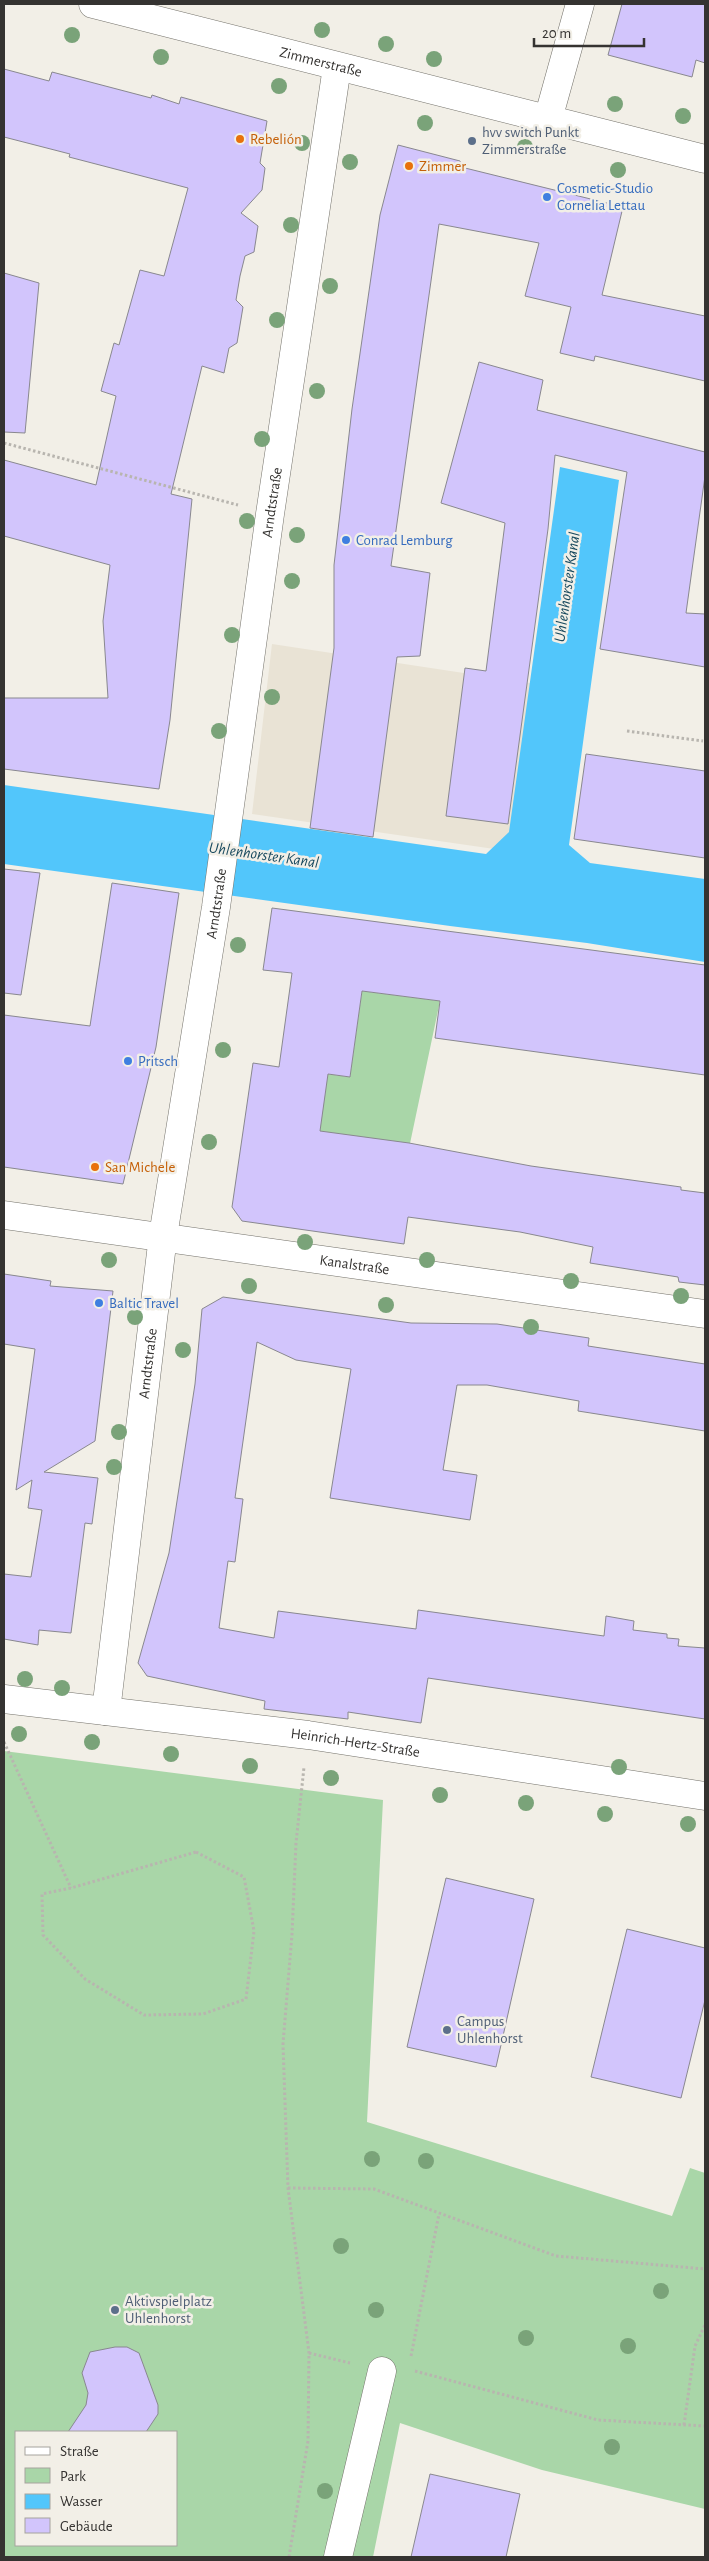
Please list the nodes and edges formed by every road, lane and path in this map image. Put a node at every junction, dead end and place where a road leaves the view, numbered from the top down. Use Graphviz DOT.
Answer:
graph roads {
  1 [pos="93,4"];
  2 [pos="580,4"];
  3 [pos="338,67"];
  4 [pos="548,119"];
  5 [pos="705,159"];
  6 [pos="4,443"];
  7 [pos="270,514"];
  8 [pos="627,731"];
  9 [pos="703,742"];
  10 [pos="4,1215"];
  11 [pos="163,1236"];
  12 [pos="705,1314"];
  13 [pos="4,1699"];
  14 [pos="106,1711"];
  15 [pos="308,1735"];
  16 [pos="4,1742"];
  17 [pos="705,1796"];
  18 [pos="71,1888"];
  19 [pos="288,2188"];
  20 [pos="439,2214"];
  21 [pos="705,2269"];
  22 [pos="705,2325"];
  23 [pos="309,2353"];
  24 [pos="395,2370"];
  25 [pos="684,2425"];
  26 [pos="705,2426"];
  27 [pos="289,2557"];
  28 [pos="338,2557"];
  1 -- 3 [label="street, Zimmerstraße"];
  2 -- 4 [label="street"];
  3 -- 4 [label="street, Zimmerstraße"];
  3 -- 7 [label="street, Arndtstraße"];
  4 -- 5 [label="street, Zimmerstraße"];
  6 -- 7 [label="path"];
  7 -- 11 [label="street, Arndtstraße"];
  8 -- 9 [label="path"];
  10 -- 11 [label="street, Kanalstraße"];
  11 -- 12 [label="street, Kanalstraße"];
  11 -- 14 [label="street, Arndtstraße"];
  13 -- 14 [label="street, Heinrich-Hertz-Straße"];
  14 -- 15 [label="street, Heinrich-Hertz-Straße"];
  15 -- 17 [label="street, Heinrich-Hertz-Straße"];
  15 -- 19 [label="path"];
  16 -- 18 [label="path"];
  18 -- 18 [label="path"];
  19 -- 20 [label="path"];
  19 -- 23 [label="path"];
  20 -- 21 [label="path"];
  20 -- 24 [label="path"];
  22 -- 25 [label="path"];
  23 -- 24 [label="path"];
  23 -- 27 [label="path"];
  24 -- 25 [label="path"];
  24 -- 28 [label="street"];
  25 -- 26 [label="path"];
}
